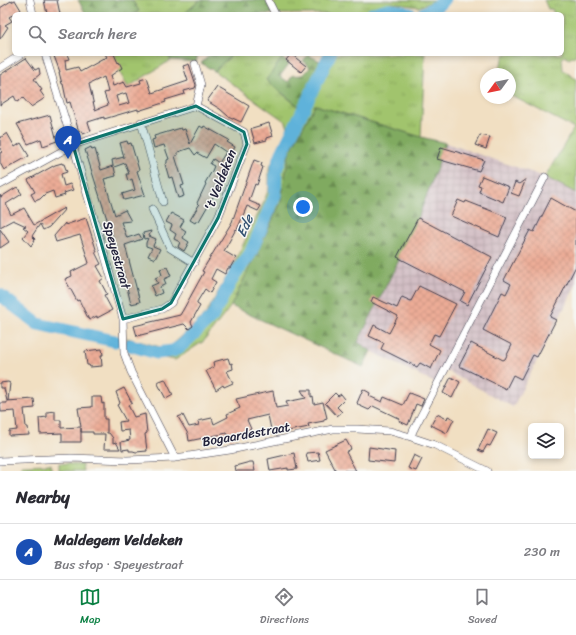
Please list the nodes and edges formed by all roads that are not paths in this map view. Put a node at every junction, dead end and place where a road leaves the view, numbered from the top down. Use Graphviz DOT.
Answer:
graph roads {
  1 [pos="30,0"];
  2 [pos="268,0"];
  3 [pos="33,12"];
  4 [pos="274,12"];
  5 [pos="19,56"];
  6 [pos="46,56"];
  7 [pos="195,64"];
  8 [pos="0,68"];
  9 [pos="196,106"];
  10 [pos="141,122"];
  11 [pos="73,145"];
  12 [pos="545,177"];
  13 [pos="0,185"];
  14 [pos="163,202"];
  15 [pos="152,209"];
  16 [pos="194,264"];
  17 [pos="123,319"];
  18 [pos="411,437"];
  19 [pos="175,458"];
  20 [pos="0,461"];
  21 [pos="487,471"];
  1 -- 3 [label="street"];
  2 -- 4 [label="street"];
  5 -- 8 [label="street"];
  6 -- 11 [label="street, Speyestraat"];
  7 -- 9 [label="street"];
  9 -- 10 [label="street"];
  9 -- 16 [label="street, 't Veldeken"];
  10 -- 11 [label="street"];
  10 -- 14 [label="street"];
  11 -- 13 [label="street"];
  11 -- 17 [label="street, Speyestraat"];
  12 -- 18 [label="street"];
  15 -- 16 [label="street"];
  16 -- 17 [label="street, 't Veldeken"];
  17 -- 19 [label="street, Speyestraat"];
  18 -- 19 [label="street, Bogaardestraat"];
  18 -- 21 [label="street, Bogaardestraat"];
  19 -- 20 [label="street, Bogaardestraat"];
}
